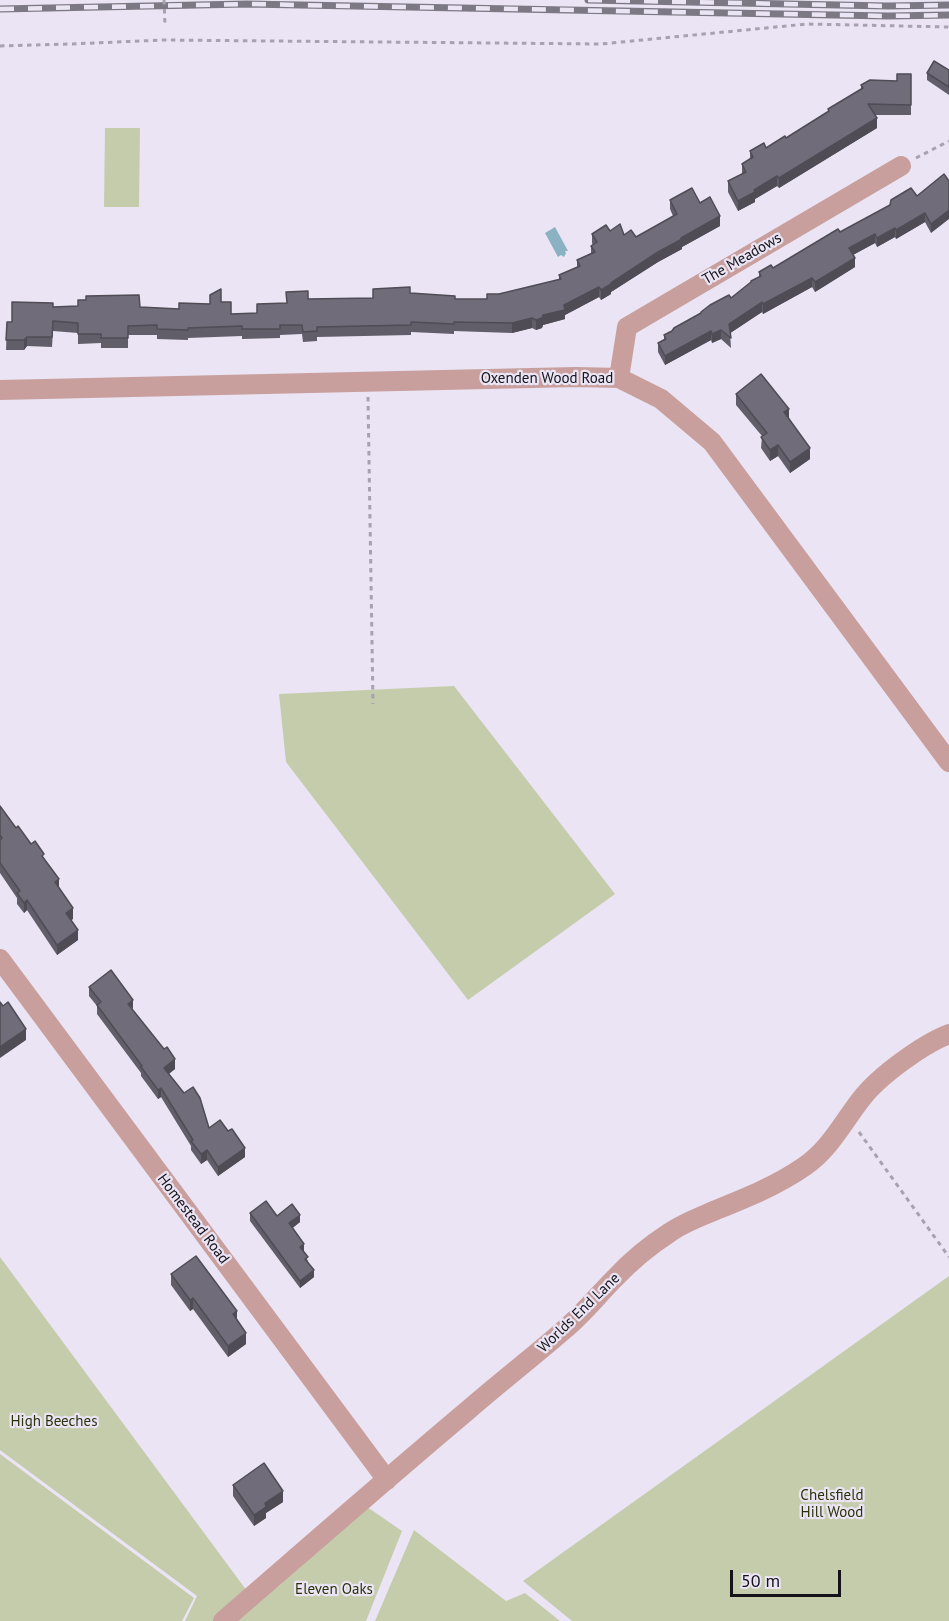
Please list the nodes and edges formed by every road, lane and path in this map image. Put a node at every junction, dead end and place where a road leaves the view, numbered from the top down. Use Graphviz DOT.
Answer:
graph roads {
  1 [pos="164,0"];
  2 [pos="165,25"];
  3 [pos="949,27"];
  4 [pos="0,46"];
  5 [pos="949,141"];
  6 [pos="901,165"];
  7 [pos="619,378"];
  8 [pos="368,381"];
  9 [pos="0,390"];
  10 [pos="373,704"];
  11 [pos="949,762"];
  12 [pos="0,959"];
  13 [pos="949,1034"];
  14 [pos="849,1118"];
  15 [pos="949,1257"];
  16 [pos="387,1480"];
  17 [pos="223,1621"];
  1 -- 2 [label="path, bridge"];
  3 -- 4 [label="path"];
  5 -- 6 [label="path"];
  6 -- 7 [label="street, The Meadows"];
  7 -- 8 [label="street, Oxenden Wood Road"];
  7 -- 11 [label="street, Oxenden Wood Road"];
  8 -- 9 [label="street, Oxenden Wood Road"];
  8 -- 10 [label="path"];
  12 -- 16 [label="street, Homestead Road"];
  13 -- 14 [label="street, Worlds End Lane"];
  14 -- 15 [label="path"];
  14 -- 16 [label="street, Worlds End Lane"];
  16 -- 17 [label="street, Worlds End Lane"];
}
